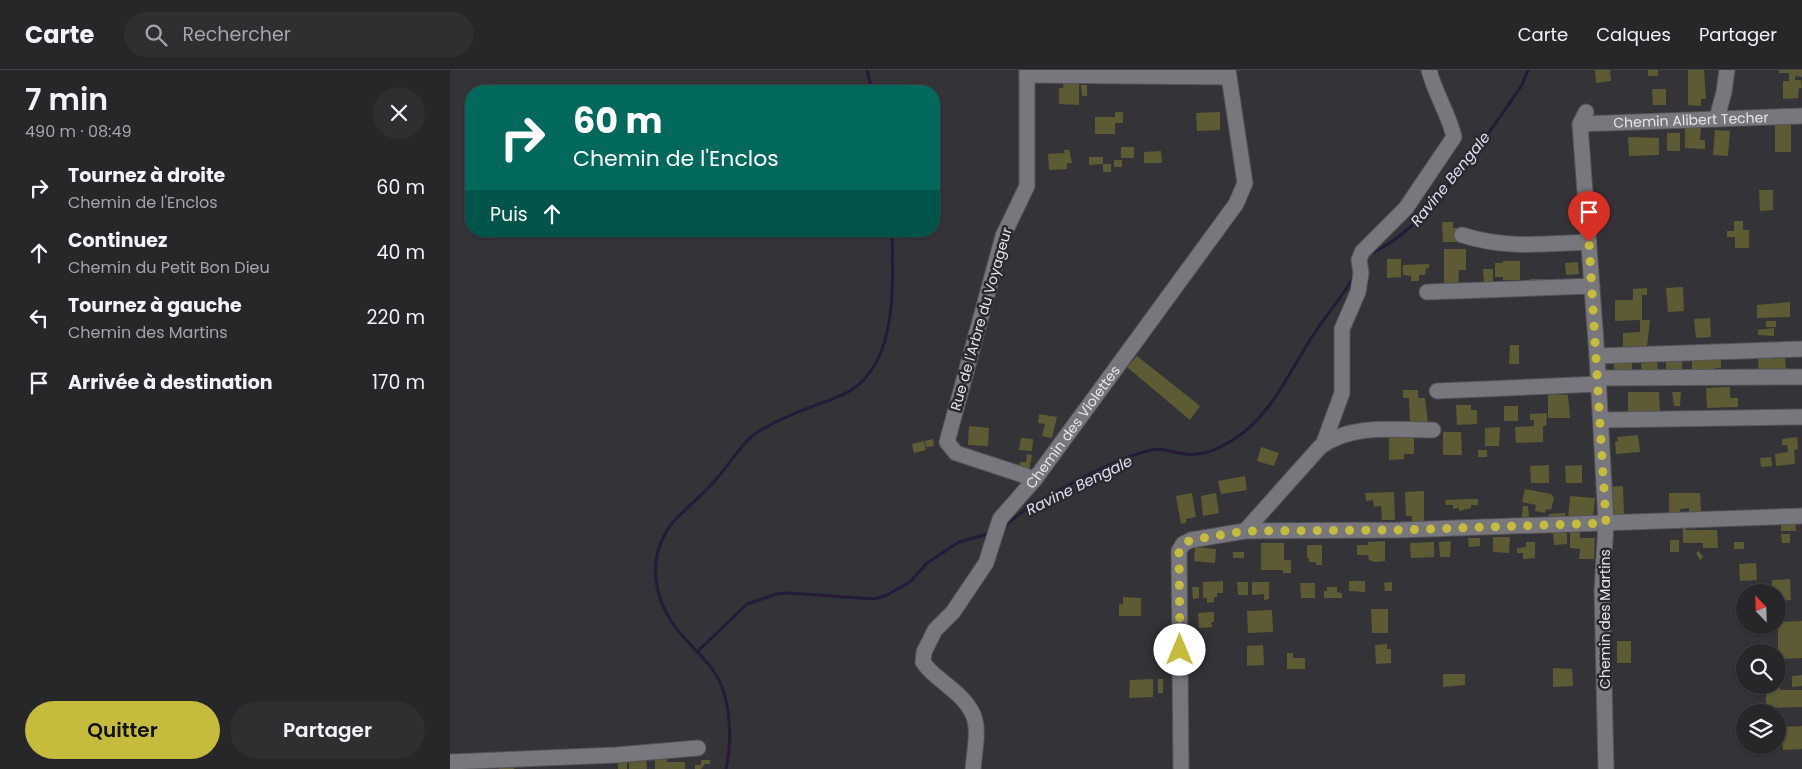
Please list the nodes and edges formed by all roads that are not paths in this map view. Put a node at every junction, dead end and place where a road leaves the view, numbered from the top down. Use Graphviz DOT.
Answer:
graph roads {
  1 [pos="1429,70"];
  2 [pos="1727,70"];
  3 [pos="1027,72"];
  4 [pos="1229,73"];
  5 [pos="1802,116"];
  6 [pos="1583,118"];
  7 [pos="1717,118"];
  8 [pos="1462,235"];
  9 [pos="1589,242"];
  10 [pos="1592,286"];
  11 [pos="1427,292"];
  12 [pos="1802,349"];
  13 [pos="1597,356"];
  14 [pos="1802,377"];
  15 [pos="1599,381"];
  16 [pos="1437,391"];
  17 [pos="1802,417"];
  18 [pos="1601,420"];
  19 [pos="1433,430"];
  20 [pos="1323,445"];
  21 [pos="1035,479"];
  22 [pos="1802,516"];
  23 [pos="1606,523"];
  24 [pos="1245,531"];
  25 [pos="698,748"];
  26 [pos="457,764"];
  27 [pos="524,764"];
  28 [pos="973,769"];
  29 [pos="1181,769"];
  30 [pos="1606,769"];
  1 -- 20 [label="street"];
  2 -- 7 [label="street"];
  3 -- 4 [label="street"];
  3 -- 21 [label="street, Rue de l'Arbre du Voyageur"];
  4 -- 21 [label="street, Chemin des Violettes"];
  5 -- 7 [label="street, Chemin Alibert Techer"];
  6 -- 7 [label="street, Chemin Alibert Techer"];
  6 -- 9 [label="street, Chemin des Martins"];
  8 -- 9 [label="street"];
  9 -- 10 [label="street, Chemin des Martins"];
  10 -- 11 [label="street"];
  10 -- 13 [label="street, Chemin des Martins"];
  12 -- 13 [label="street"];
  13 -- 15 [label="street, Chemin des Martins"];
  14 -- 15 [label="street"];
  15 -- 16 [label="street"];
  15 -- 18 [label="street, Chemin des Martins"];
  17 -- 18 [label="street"];
  18 -- 23 [label="street, Chemin des Martins"];
  19 -- 20 [label="street"];
  20 -- 24 [label="street"];
  21 -- 28 [label="street, Chemin des Violettes"];
  22 -- 23 [label="street"];
  23 -- 24 [label="street"];
  23 -- 30 [label="street, Chemin des Martins"];
  24 -- 29 [label="street"];
  25 -- 27 [label="street"];
  26 -- 27 [label="street"];
}
